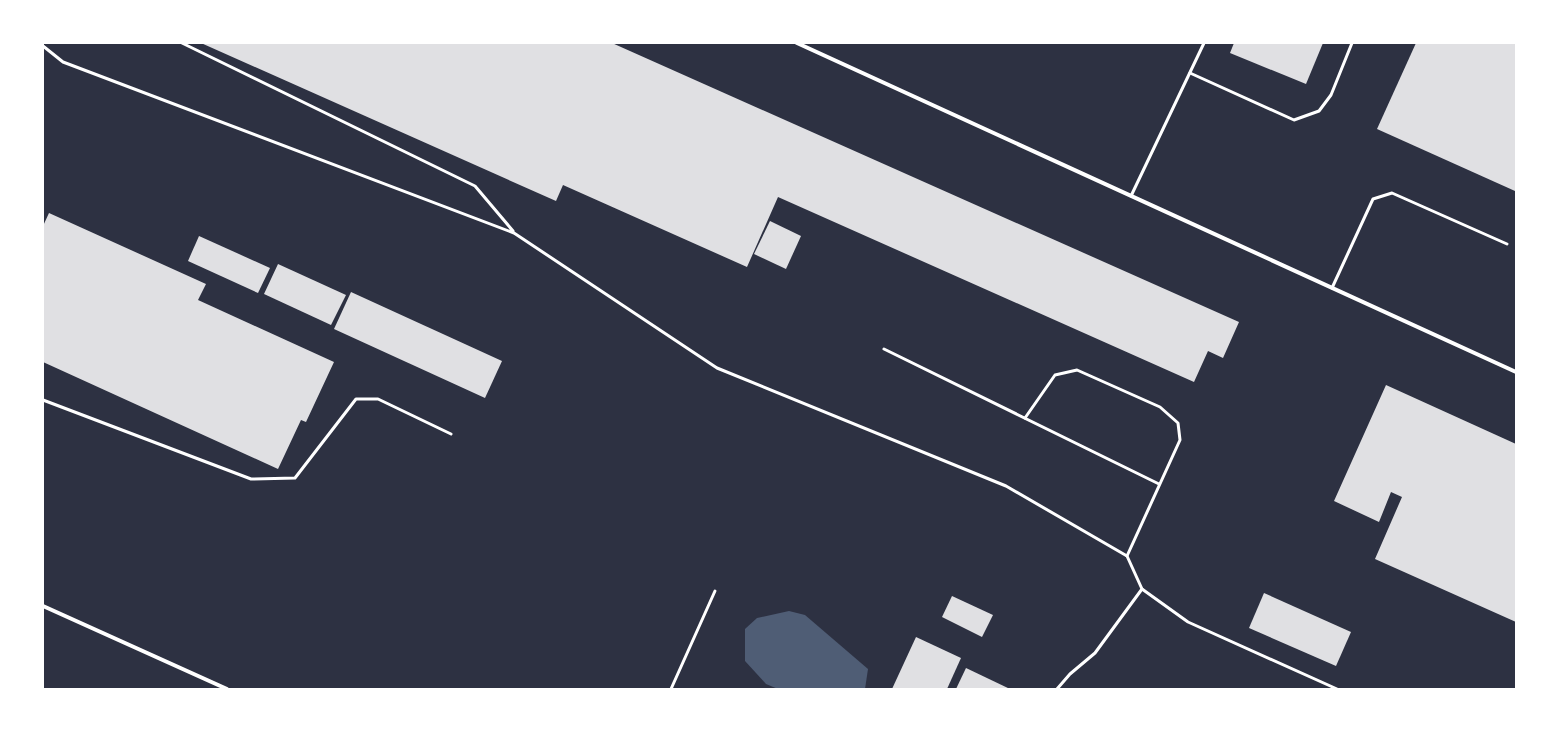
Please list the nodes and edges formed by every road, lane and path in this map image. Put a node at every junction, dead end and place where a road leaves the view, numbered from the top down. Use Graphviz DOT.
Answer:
graph roads {
  1 [pos="182,43"];
  2 [pos="797,43"];
  3 [pos="1204,43"];
  4 [pos="1352,43"];
  5 [pos="43,46"];
  6 [pos="1190,73"];
  7 [pos="1131,196"];
  8 [pos="514,233"];
  9 [pos="1507,244"];
  10 [pos="1332,288"];
  11 [pos="884,349"];
  12 [pos="1516,372"];
  13 [pos="43,400"];
  14 [pos="1025,418"];
  15 [pos="451,434"];
  16 [pos="1159,484"];
  17 [pos="1128,556"];
  18 [pos="1142,589"];
  19 [pos="715,591"];
  20 [pos="43,606"];
  21 [pos="227,689"];
  22 [pos="670,689"];
  23 [pos="1057,689"];
  24 [pos="1337,689"];
  1 -- 8 [label="lane"];
  2 -- 7 [label="street"];
  3 -- 6 [label="lane"];
  4 -- 6 [label="lane"];
  5 -- 8 [label="lane"];
  6 -- 7 [label="lane"];
  7 -- 10 [label="street"];
  8 -- 17 [label="lane"];
  9 -- 10 [label="lane"];
  10 -- 12 [label="street"];
  11 -- 14 [label="lane"];
  13 -- 15 [label="lane"];
  14 -- 16 [label="lane"];
  14 -- 16 [label="lane"];
  16 -- 17 [label="lane"];
  17 -- 18 [label="lane"];
  18 -- 23 [label="lane"];
  18 -- 24 [label="lane"];
  19 -- 22 [label="lane"];
  20 -- 21 [label="street"];
}
